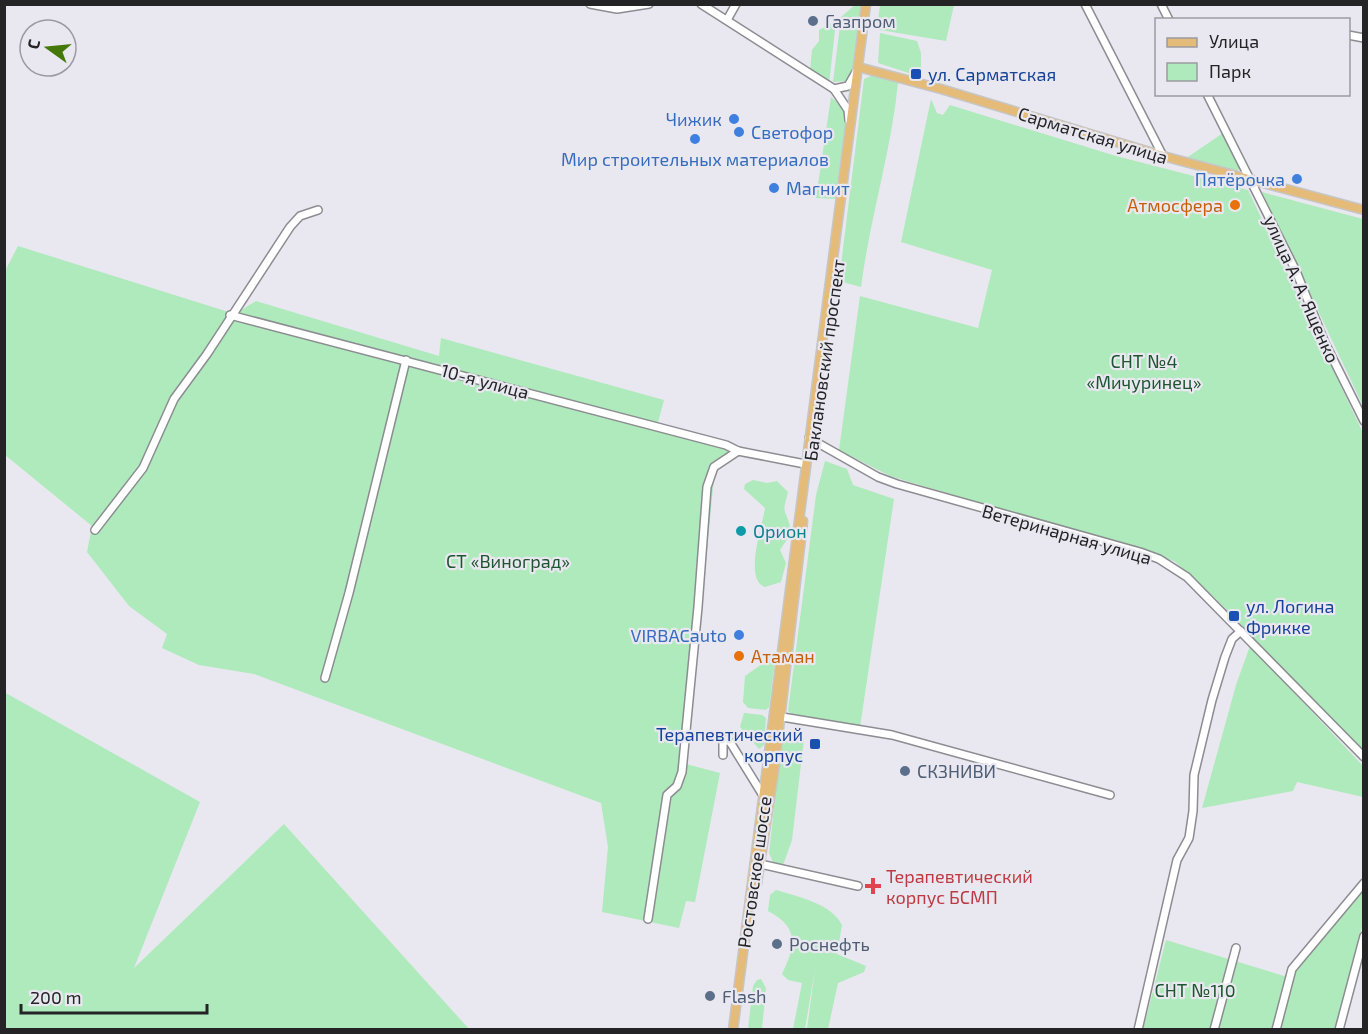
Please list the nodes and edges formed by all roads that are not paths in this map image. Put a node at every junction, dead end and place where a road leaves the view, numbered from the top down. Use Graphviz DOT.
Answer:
graph roads {
  1 [pos="590,4"];
  2 [pos="649,4"];
  3 [pos="701,4"];
  4 [pos="736,4"];
  5 [pos="866,4"];
  6 [pos="871,4"];
  7 [pos="1085,4"];
  8 [pos="1161,4"];
  9 [pos="1167,18"];
  10 [pos="727,20"];
  11 [pos="860,68"];
  12 [pos="834,89"];
  13 [pos="857,91"];
  14 [pos="1208,96"];
  15 [pos="850,125"];
  16 [pos="1163,156"];
  17 [pos="1252,181"];
  18 [pos="318,210"];
  19 [pos="1364,210"];
  20 [pos="230,315"];
  21 [pos="406,360"];
  22 [pos="1364,421"];
  23 [pos="811,439"];
  24 [pos="738,451"];
  25 [pos="806,464"];
  26 [pos="95,530"];
  27 [pos="1240,631"];
  28 [pos="325,678"];
  29 [pos="776,716"];
  30 [pos="723,755"];
  31 [pos="1364,757"];
  32 [pos="1110,795"];
  33 [pos="764,797"];
  34 [pos="760,864"];
  35 [pos="1364,883"];
  36 [pos="858,886"];
  37 [pos="648,919"];
  38 [pos="1364,936"];
  39 [pos="1236,948"];
  40 [pos="734,1029"];
  41 [pos="739,1029"];
  42 [pos="1138,1029"];
  43 [pos="1214,1029"];
  44 [pos="1276,1029"];
  45 [pos="1339,1029"];
  1 -- 2 [label="street"];
  3 -- 10 [label="street"];
  4 -- 10 [label="street"];
  5 -- 11 [label="main road, Баклановский проспект"];
  6 -- 11 [label="main road, Баклановский проспект"];
  7 -- 16 [label="street"];
  8 -- 9 [label="street"];
  10 -- 12 [label="street"];
  11 -- 12 [label="street"];
  11 -- 13 [label="main road, Баклановский проспект"];
  11 -- 16 [label="main road, Сарматская улица"];
  12 -- 13 [label="street"];
  12 -- 15 [label="street"];
  13 -- 15 [label="main road, Баклановский проспект"];
  13 -- 23 [label="main road, Баклановский проспект"];
  14 -- 17 [label="street, улица А. А. Ященко"];
  15 -- 23 [label="main road, Баклановский проспект"];
  16 -- 17 [label="main road, Сарматская улица"];
  17 -- 19 [label="main road, Сарматская улица"];
  17 -- 22 [label="street, улица А. А. Ященко"];
  18 -- 20 [label="street"];
  20 -- 21 [label="street, 10-я улица"];
  20 -- 26 [label="street"];
  21 -- 24 [label="street, 10-я улица"];
  21 -- 28 [label="street"];
  23 -- 25 [label="main road, Баклановский проспект"];
  23 -- 27 [label="street, Ветеринарная улица"];
  23 -- 29 [label="main road, Баклановский проспект"];
  24 -- 25 [label="street, 10-я улица"];
  24 -- 37 [label="street"];
  25 -- 29 [label="main road, Баклановский проспект"];
  27 -- 31 [label="street, Ветеринарная улица"];
  27 -- 42 [label="street"];
  29 -- 32 [label="street"];
  29 -- 33 [label="main road, Ростовское шоссе"];
  29 -- 34 [label="main road, Ростовское шоссе"];
  30 -- 33 [label="street"];
  33 -- 40 [label="main road, Ростовское шоссе"];
  34 -- 36 [label="street"];
  34 -- 41 [label="main road, Ростовское шоссе"];
  35 -- 44 [label="street"];
  38 -- 45 [label="street"];
  39 -- 43 [label="street"];
}
